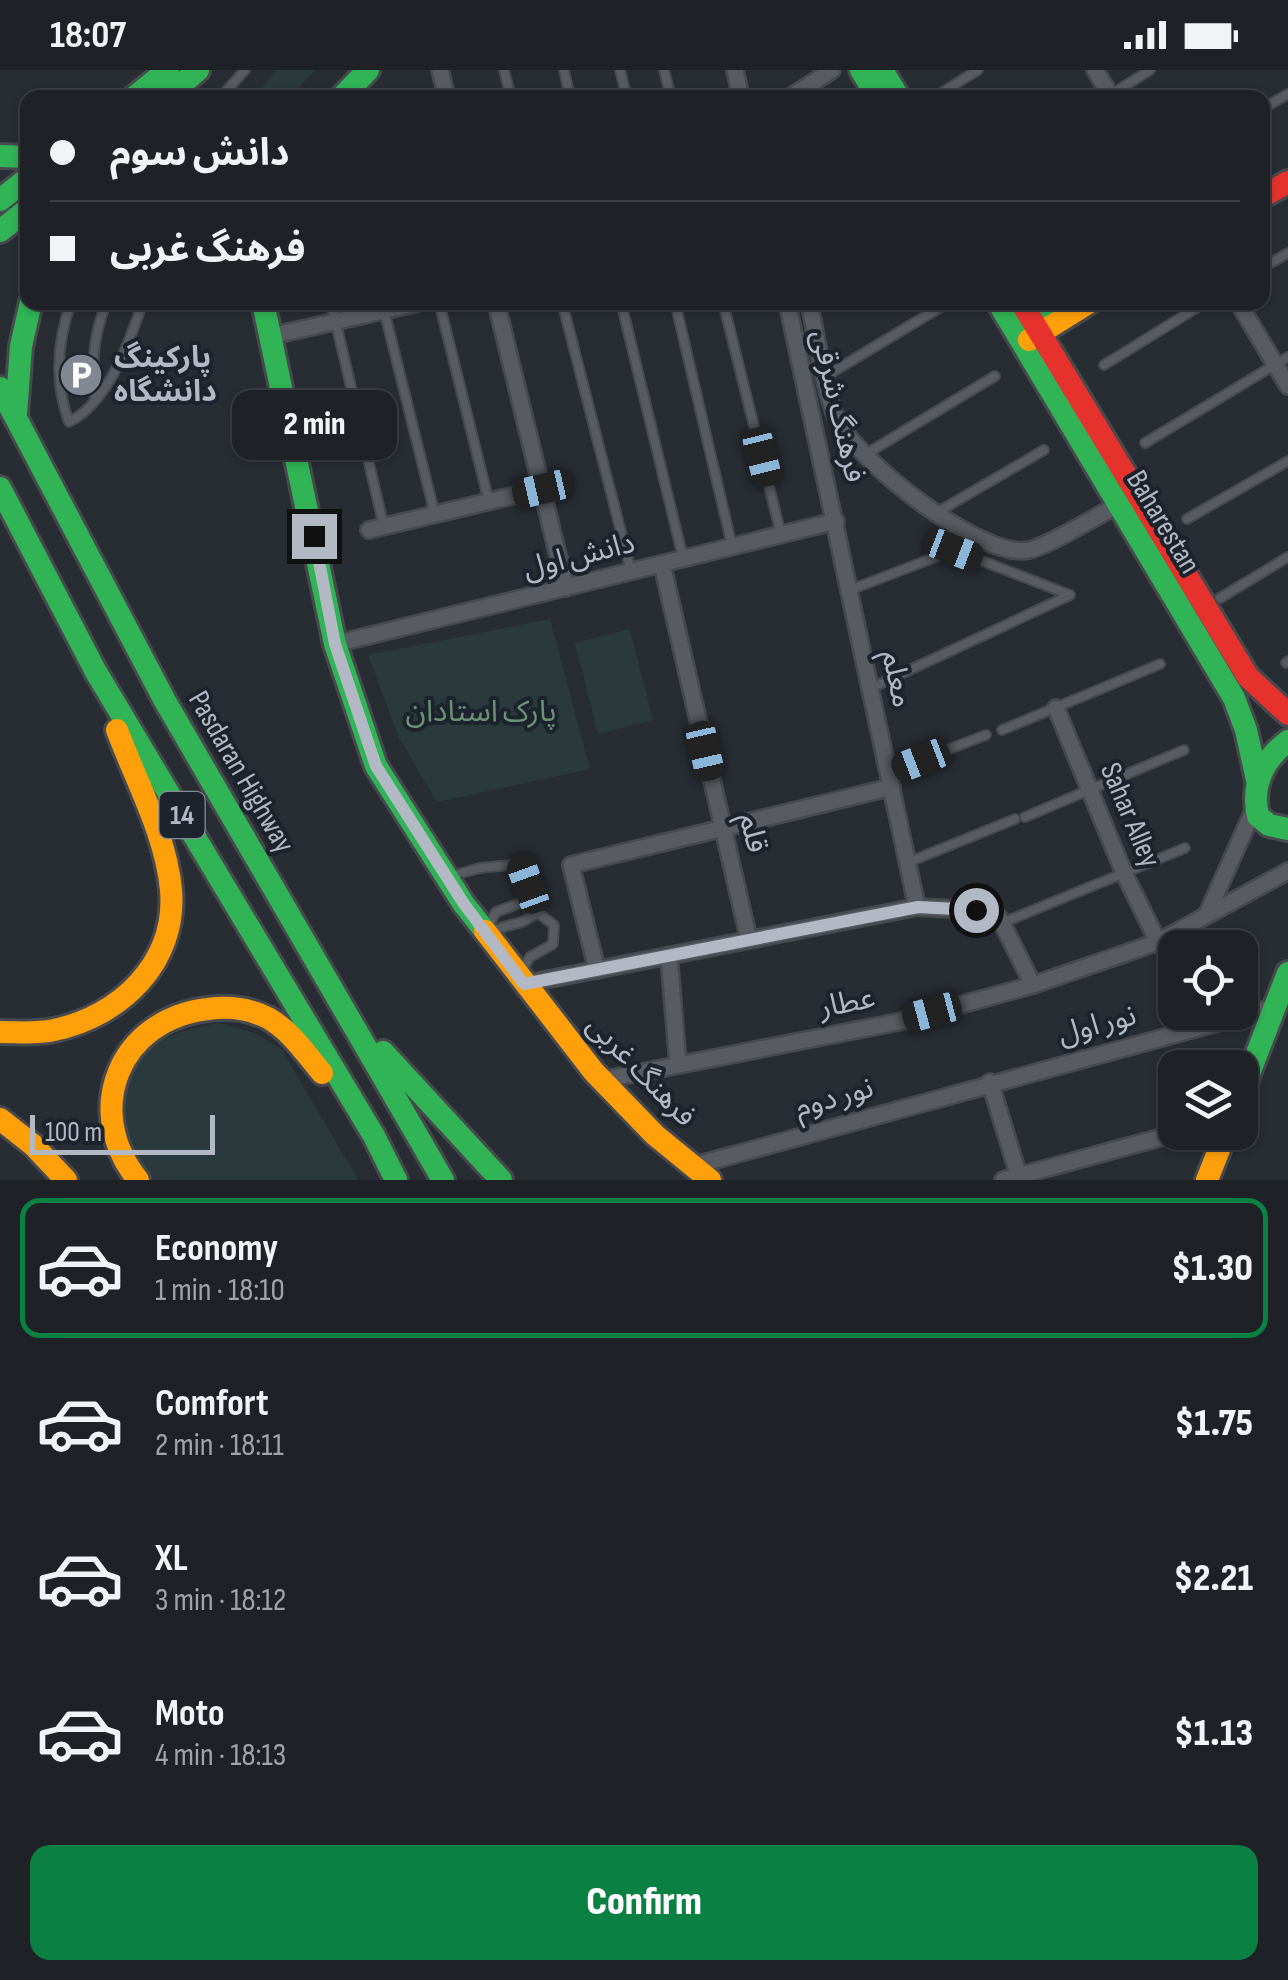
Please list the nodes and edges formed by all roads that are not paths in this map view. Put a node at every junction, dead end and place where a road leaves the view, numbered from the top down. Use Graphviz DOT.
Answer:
graph roads {
  1 [pos="198,70"];
  2 [pos="245,70"];
  3 [pos="368,70"];
  4 [pos="832,70"];
  5 [pos="868,70"];
  6 [pos="978,70"];
  7 [pos="1150,70"];
  8 [pos="160,90"];
  9 [pos="227,90"];
  10 [pos="348,90"];
  11 [pos="801,90"];
  12 [pos="890,90"];
  13 [pos="946,90"];
  14 [pos="1120,90"];
  15 [pos="20,184"];
  16 [pos="0,200"];
  17 [pos="20,216"];
  18 [pos="0,232"];
  19 [pos="29,310"];
  20 [pos="69,310"];
  21 [pos="104,310"];
  22 [pos="140,310"];
  23 [pos="266,310"];
  24 [pos="332,310"];
  25 [pos="370,310"];
  26 [pos="384,310"];
  27 [pos="441,310"];
  28 [pos="498,310"];
  29 [pos="564,310"];
  30 [pos="622,310"];
  31 [pos="677,310"];
  32 [pos="724,310"];
  33 [pos="789,310"];
  34 [pos="811,310"];
  35 [pos="936,310"];
  36 [pos="1067,310"];
  37 [pos="1193,310"];
  38 [pos="1244,310"];
  39 [pos="335,321"];
  40 [pos="1025,325"];
  41 [pos="272,336"];
  42 [pos="1282,361"];
  43 [pos="1104,366"];
  44 [pos="826,376"];
  45 [pos="995,376"];
  46 [pos="1288,386"];
  47 [pos="0,388"];
  48 [pos="95,401"];
  49 [pos="16,417"];
  50 [pos="1145,443"];
  51 [pos="1044,450"];
  52 [pos="866,454"];
  53 [pos="1288,461"];
  54 [pos="0,488"];
  55 [pos="542,489"];
  56 [pos="489,502"];
  57 [pos="1118,505"];
  58 [pos="435,514"];
  59 [pos="935,514"];
  60 [pos="1188,519"];
  61 [pos="836,521"];
  62 [pos="377,528"];
  63 [pos="781,534"];
  64 [pos="732,546"];
  65 [pos="1288,557"];
  66 [pos="683,558"];
  67 [pos="662,564"];
  68 [pos="631,572"];
  69 [pos="566,588"];
  70 [pos="850,590"];
  71 [pos="1220,598"];
  72 [pos="335,644"];
  73 [pos="1160,664"];
  74 [pos="96,672"];
  75 [pos="871,688"];
  76 [pos="1056,708"];
  77 [pos="1288,714"];
  78 [pos="1002,730"];
  79 [pos="986,735"];
  80 [pos="1288,741"];
  81 [pos="1184,750"];
  82 [pos="890,780"];
  83 [pos="1257,780"];
  84 [pos="1089,790"];
  85 [pos="1255,807"];
  86 [pos="723,826"];
  87 [pos="1285,833"];
  88 [pos="1185,848"];
  89 [pos="909,862"];
  90 [pos="1288,871"];
  91 [pos="1124,873"];
  92 [pos="447,877"];
  93 [pos="918,907"];
  94 [pos="1207,913"];
  95 [pos="1002,923"];
  96 [pos="1178,930"];
  97 [pos="484,932"];
  98 [pos="749,940"];
  99 [pos="1158,942"];
  100 [pos="669,956"];
  101 [pos="597,970"];
  102 [pos="1288,973"];
  103 [pos="521,980"];
  104 [pos="1033,985"];
  105 [pos="343,1005"];
  106 [pos="1276,1006"];
  107 [pos="0,1032"];
  108 [pos="1258,1052"];
  109 [pos="678,1064"];
  110 [pos="602,1080"];
  111 [pos="990,1082"];
  112 [pos="0,1119"];
  113 [pos="374,1136"];
  114 [pos="1158,1138"];
  115 [pos="0,1144"];
  116 [pos="1218,1150"];
  117 [pos="702,1173"];
  118 [pos="1014,1178"];
  119 [pos="50,1180"];
  120 [pos="66,1180"];
  121 [pos="138,1180"];
  122 [pos="396,1180"];
  123 [pos="442,1180"];
  124 [pos="500,1180"];
  125 [pos="1206,1180"];
  1 -- 8 [label="main road"];
  2 -- 9 [label="lane"];
  3 -- 10 [label="main road"];
  4 -- 11 [label="street"];
  5 -- 12 [label="main road"];
  6 -- 13 [label="lane"];
  7 -- 14 [label="lane"];
  15 -- 16 [label="main road"];
  17 -- 18 [label="main road"];
  19 -- 49 [label="main road"];
  20 -- 48 [label="lane"];
  21 -- 48 [label="lane"];
  22 -- 48 [label="lane"];
  23 -- 41 [label="main road, فرهنگ غربی"];
  24 -- 39 [label="lane"];
  25 -- 39 [label="street"];
  26 -- 58 [label="lane"];
  27 -- 56 [label="lane"];
  28 -- 55 [label="street"];
  29 -- 68 [label="lane"];
  30 -- 66 [label="lane"];
  31 -- 64 [label="lane"];
  32 -- 63 [label="lane"];
  33 -- 61 [label="street, فرهنگ شرقی"];
  34 -- 44 [label="street"];
  35 -- 44 [label="lane"];
  36 -- 40 [label="main road"];
  37 -- 43 [label="lane"];
  38 -- 42 [label="street"];
  39 -- 41 [label="street"];
  39 -- 62 [label="lane"];
  40 -- 57 [label="main road, Baharestan"];
  40 -- 77 [label="main road, Baharestan"];
  41 -- 72 [label="main road, فرهنگ غربی"];
  42 -- 46 [label="street"];
  42 -- 50 [label="lane"];
  44 -- 52 [label="street"];
  45 -- 52 [label="lane"];
  47 -- 49 [label="main road, Pasdaran Highway / 14"];
  49 -- 105 [label="main road, Pasdaran Highway / 14"];
  51 -- 59 [label="lane"];
  52 -- 59 [label="street"];
  53 -- 60 [label="lane"];
  54 -- 74 [label="main road, 14"];
  55 -- 56 [label="street"];
  55 -- 69 [label="street"];
  56 -- 58 [label="street"];
  57 -- 59 [label="street"];
  57 -- 83 [label="main road, Baharestan"];
  58 -- 62 [label="street"];
  61 -- 63 [label="street, دانش اول"];
  61 -- 70 [label="street, معلم"];
  63 -- 64 [label="street, دانش اول"];
  64 -- 66 [label="street, دانش اول"];
  65 -- 71 [label="lane"];
  66 -- 67 [label="street, دانش اول"];
  67 -- 68 [label="street, دانش اول"];
  67 -- 86 [label="street, قلم"];
  68 -- 69 [label="street, دانش اول"];
  69 -- 72 [label="street, دانش اول"];
  70 -- 75 [label="street, معلم"];
  70 -- 75 [label="lane"];
  72 -- 92 [label="main road, فرهنگ غربی"];
  73 -- 76 [label="lane"];
  74 -- 107 [label="main road"];
  74 -- 113 [label="main road, 14"];
  75 -- 82 [label="street, معلم"];
  76 -- 78 [label="lane"];
  76 -- 84 [label="street, Sahar Alley"];
  79 -- 82 [label="lane"];
  80 -- 83 [label="main road"];
  81 -- 84 [label="lane"];
  82 -- 86 [label="street"];
  82 -- 89 [label="street, معلم"];
  83 -- 85 [label="main road, Baharestan"];
  84 -- 89 [label="lane"];
  84 -- 91 [label="street, Sahar Alley"];
  85 -- 87 [label="main road"];
  85 -- 94 [label="street"];
  86 -- 98 [label="street, قلم"];
  86 -- 101 [label="street"];
  88 -- 91 [label="lane"];
  89 -- 93 [label="street, معلم"];
  90 -- 94 [label="street, عطار"];
  91 -- 95 [label="lane"];
  91 -- 99 [label="street, Sahar Alley"];
  92 -- 97 [label="main road, فرهنگ غربی"];
  92 -- 97 [label="lane"];
  93 -- 95 [label="street"];
  93 -- 98 [label="street"];
  94 -- 96 [label="street, عطار"];
  95 -- 104 [label="street"];
  97 -- 103 [label="main road, فرهنگ غربی"];
  97 -- 103 [label="lane"];
  98 -- 100 [label="street"];
  99 -- 104 [label="street, عطار"];
  100 -- 101 [label="street"];
  100 -- 109 [label="street"];
  101 -- 103 [label="street"];
  102 -- 106 [label="main road"];
  103 -- 110 [label="main road, فرهنگ غربی"];
  104 -- 109 [label="street, عطار"];
  105 -- 123 [label="main road, Pasdaran Highway"];
  105 -- 124 [label="main road, 14"];
  106 -- 108 [label="main road"];
  106 -- 111 [label="street, نور اول"];
  109 -- 110 [label="street, عطار"];
  110 -- 117 [label="main road, فرهنگ غربی"];
  111 -- 117 [label="street, نور دوم"];
  111 -- 118 [label="street"];
  112 -- 120 [label="main road"];
  113 -- 121 [label="main road"];
  113 -- 122 [label="main road, 14"];
  114 -- 118 [label="street"];
  115 -- 119 [label="main road"];
  116 -- 125 [label="main road"];
}
